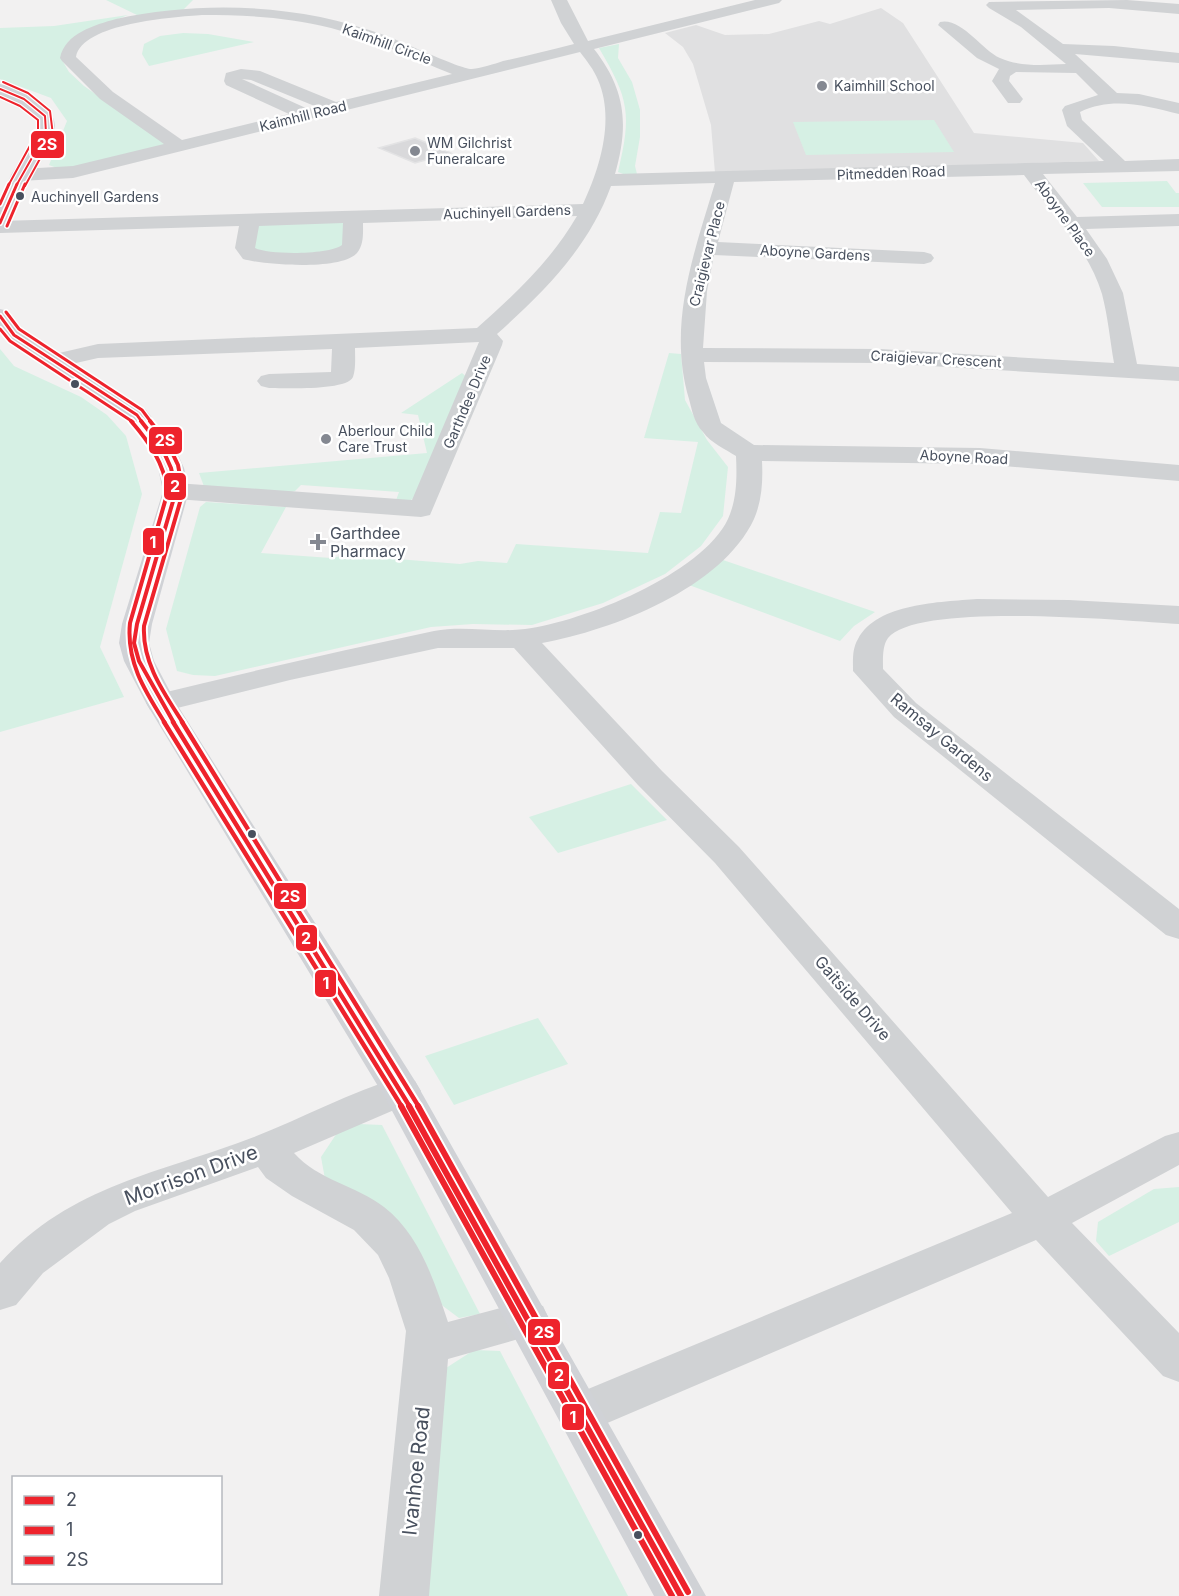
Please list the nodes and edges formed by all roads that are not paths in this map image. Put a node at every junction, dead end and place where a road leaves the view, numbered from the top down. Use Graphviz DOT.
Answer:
graph roads {
  1 [pos="291,0"];
  2 [pos="559,0"];
  3 [pos="774,0"];
  4 [pos="991,3"];
  5 [pos="188,5"];
  6 [pos="123,8"];
  7 [pos="1179,9"];
  8 [pos="269,13"];
  9 [pos="139,16"];
  10 [pos="946,25"];
  11 [pos="985,39"];
  12 [pos="968,40"];
  13 [pos="1058,49"];
  14 [pos="589,53"];
  15 [pos="1179,58"];
  16 [pos="1013,67"];
  17 [pos="1079,68"];
  18 [pos="470,75"];
  19 [pos="7,92"];
  20 [pos="1015,92"];
  21 [pos="1112,98"];
  22 [pos="335,108"];
  23 [pos="1179,109"];
  24 [pos="306,115"];
  25 [pos="180,146"];
  26 [pos="1179,165"];
  27 [pos="1120,166"];
  28 [pos="1030,170"];
  29 [pos="21,175"];
  30 [pos="726,178"];
  31 [pos="603,180"];
  32 [pos="588,210"];
  33 [pos="353,217"];
  34 [pos="250,220"];
  35 [pos="1179,220"];
  36 [pos="1071,223"];
  37 [pos="0,225"];
  38 [pos="706,248"];
  39 [pos="924,258"];
  40 [pos="0,316"];
  41 [pos="484,334"];
  42 [pos="344,341"];
  43 [pos="693,355"];
  44 [pos="54,361"];
  45 [pos="1127,371"];
  46 [pos="1179,374"];
  47 [pos="269,381"];
  48 [pos="749,453"];
  49 [pos="1179,475"];
  50 [pos="176,492"];
  51 [pos="1179,615"];
  52 [pos="521,638"];
  53 [pos="161,703"];
  54 [pos="1179,927"];
  55 [pos="401,1090"];
  56 [pos="267,1148"];
  57 [pos="1169,1158"];
  58 [pos="1042,1219"];
  59 [pos="0,1292"];
  60 [pos="527,1319"];
  61 [pos="428,1346"];
  62 [pos="1179,1363"];
  63 [pos="581,1413"];
  64 [pos="404,1596"];
  65 [pos="681,1596"];
  1 -- 8 [label="street"];
  2 -- 14 [label="street, Garthdee Drive"];
  3 -- 14 [label="street, Kaimhill Road"];
  4 -- 7 [label="street"];
  4 -- 13 [label="street"];
  5 -- 8 [label="street, Kaimhill Circle"];
  5 -- 9 [label="street, Kaimhill Circle"];
  6 -- 9 [label="street"];
  8 -- 18 [label="street, Kaimhill Circle"];
  9 -- 25 [label="street, Kaimhill Circle"];
  10 -- 12 [label="street"];
  11 -- 12 [label="street"];
  12 -- 16 [label="street"];
  13 -- 15 [label="street"];
  13 -- 17 [label="street"];
  14 -- 18 [label="street, Kaimhill Road"];
  14 -- 31 [label="street, Garthdee Drive"];
  16 -- 17 [label="street"];
  16 -- 20 [label="street"];
  17 -- 21 [label="street"];
  18 -- 22 [label="street, Kaimhill Road"];
  19 -- 29 [label="street"];
  21 -- 23 [label="street"];
  21 -- 27 [label="street"];
  22 -- 24 [label="street, Kaimhill Road"];
  22 -- 24 [label="street"];
  24 -- 25 [label="street, Kaimhill Road"];
  25 -- 29 [label="street, Kaimhill Road"];
  26 -- 27 [label="street, Pitmedden Road"];
  27 -- 28 [label="street, Pitmedden Road"];
  28 -- 30 [label="street, Pitmedden Road"];
  28 -- 36 [label="street, Aboyne Place"];
  29 -- 37 [label="street"];
  30 -- 31 [label="street, Pitmedden Road"];
  30 -- 38 [label="street, Craigievar Place"];
  31 -- 32 [label="street, Garthdee Drive"];
  32 -- 33 [label="street, Auchinyell Gardens"];
  32 -- 41 [label="street, Garthdee Drive"];
  33 -- 34 [label="street, Auchinyell Gardens"];
  33 -- 34 [label="street"];
  34 -- 37 [label="street, Auchinyell Gardens"];
  35 -- 36 [label="street"];
  36 -- 45 [label="street, Aboyne Place"];
  38 -- 39 [label="street, Aboyne Gardens"];
  38 -- 43 [label="street, Craigievar Place"];
  40 -- 44 [label="street"];
  41 -- 42 [label="street"];
  41 -- 50 [label="street, Garthdee Drive"];
  42 -- 44 [label="street"];
  42 -- 47 [label="street"];
  43 -- 45 [label="street, Craigievar Crescent"];
  43 -- 48 [label="street, Craigievar Place"];
  44 -- 50 [label="street"];
  45 -- 46 [label="street, Craigievar Crescent"];
  48 -- 49 [label="street, Aboyne Road"];
  48 -- 52 [label="street"];
  50 -- 53 [label="street"];
  51 -- 54 [label="street, Ramsay Gardens"];
  52 -- 53 [label="street"];
  52 -- 58 [label="street, Gaitside Drive"];
  53 -- 55 [label="street"];
  55 -- 56 [label="street, Morrison Drive"];
  55 -- 60 [label="street"];
  56 -- 59 [label="street, Morrison Drive"];
  56 -- 61 [label="street, Ivanhoe Road"];
  57 -- 58 [label="street"];
  58 -- 62 [label="street, Gaitside Drive"];
  58 -- 63 [label="street"];
  60 -- 61 [label="street"];
  60 -- 63 [label="street"];
  61 -- 64 [label="street, Ivanhoe Road"];
  63 -- 65 [label="street"];
}
